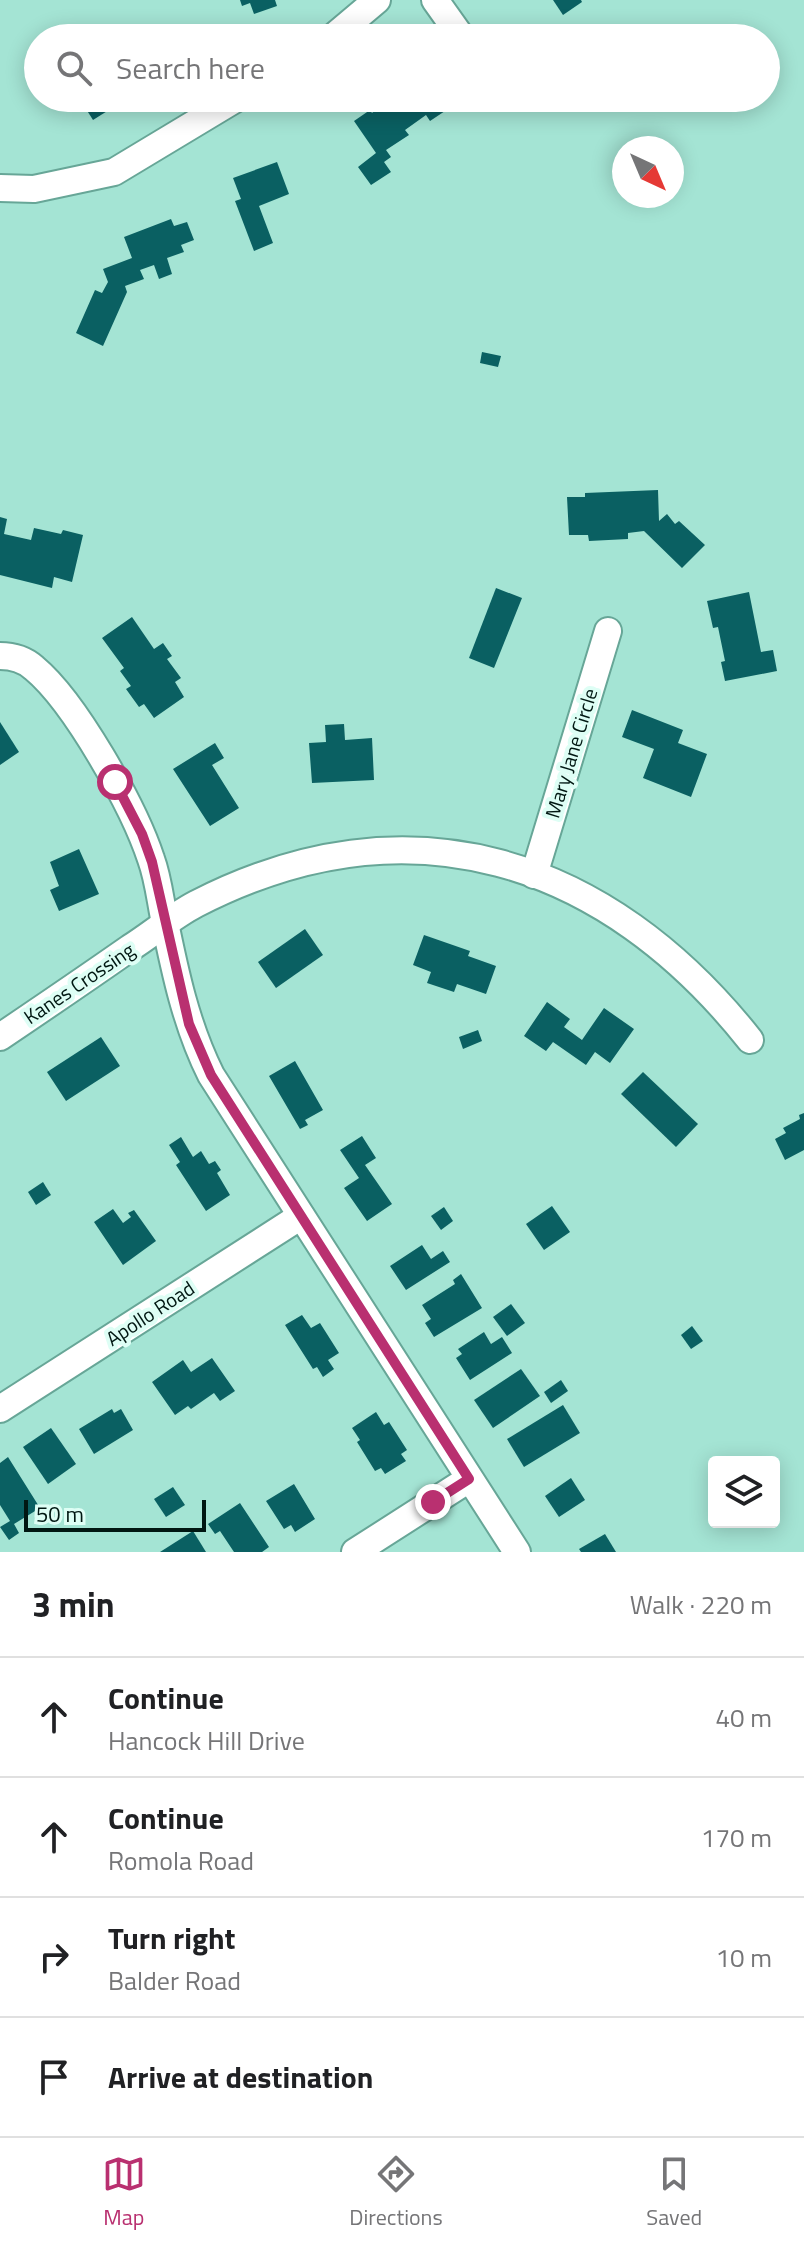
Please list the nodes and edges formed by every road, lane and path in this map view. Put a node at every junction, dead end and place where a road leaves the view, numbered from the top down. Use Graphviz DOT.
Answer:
graph roads {
  1 [pos="377,0"];
  2 [pos="435,0"];
  3 [pos="349,24"];
  4 [pos="452,24"];
  5 [pos="214,112"];
  6 [pos="0,188"];
  7 [pos="608,631"];
  8 [pos="0,656"];
  9 [pos="534,875"];
  10 [pos="165,924"];
  11 [pos="0,1037"];
  12 [pos="750,1040"];
  13 [pos="301,1216"];
  14 [pos="0,1409"];
  15 [pos="469,1479"];
  16 [pos="355,1552"];
  17 [pos="517,1552"];
  1 -- 3 [label="street"];
  2 -- 4 [label="street"];
  5 -- 6 [label="street"];
  7 -- 9 [label="street, Mary Jane Circle"];
  8 -- 10 [label="street"];
  9 -- 10 [label="street, Kanes Crossing"];
  9 -- 12 [label="street, Kanes Crossing"];
  10 -- 11 [label="street, Kanes Crossing"];
  10 -- 13 [label="street"];
  13 -- 14 [label="street, Apollo Road"];
  13 -- 15 [label="street"];
  15 -- 16 [label="street"];
  15 -- 17 [label="street"];
}
